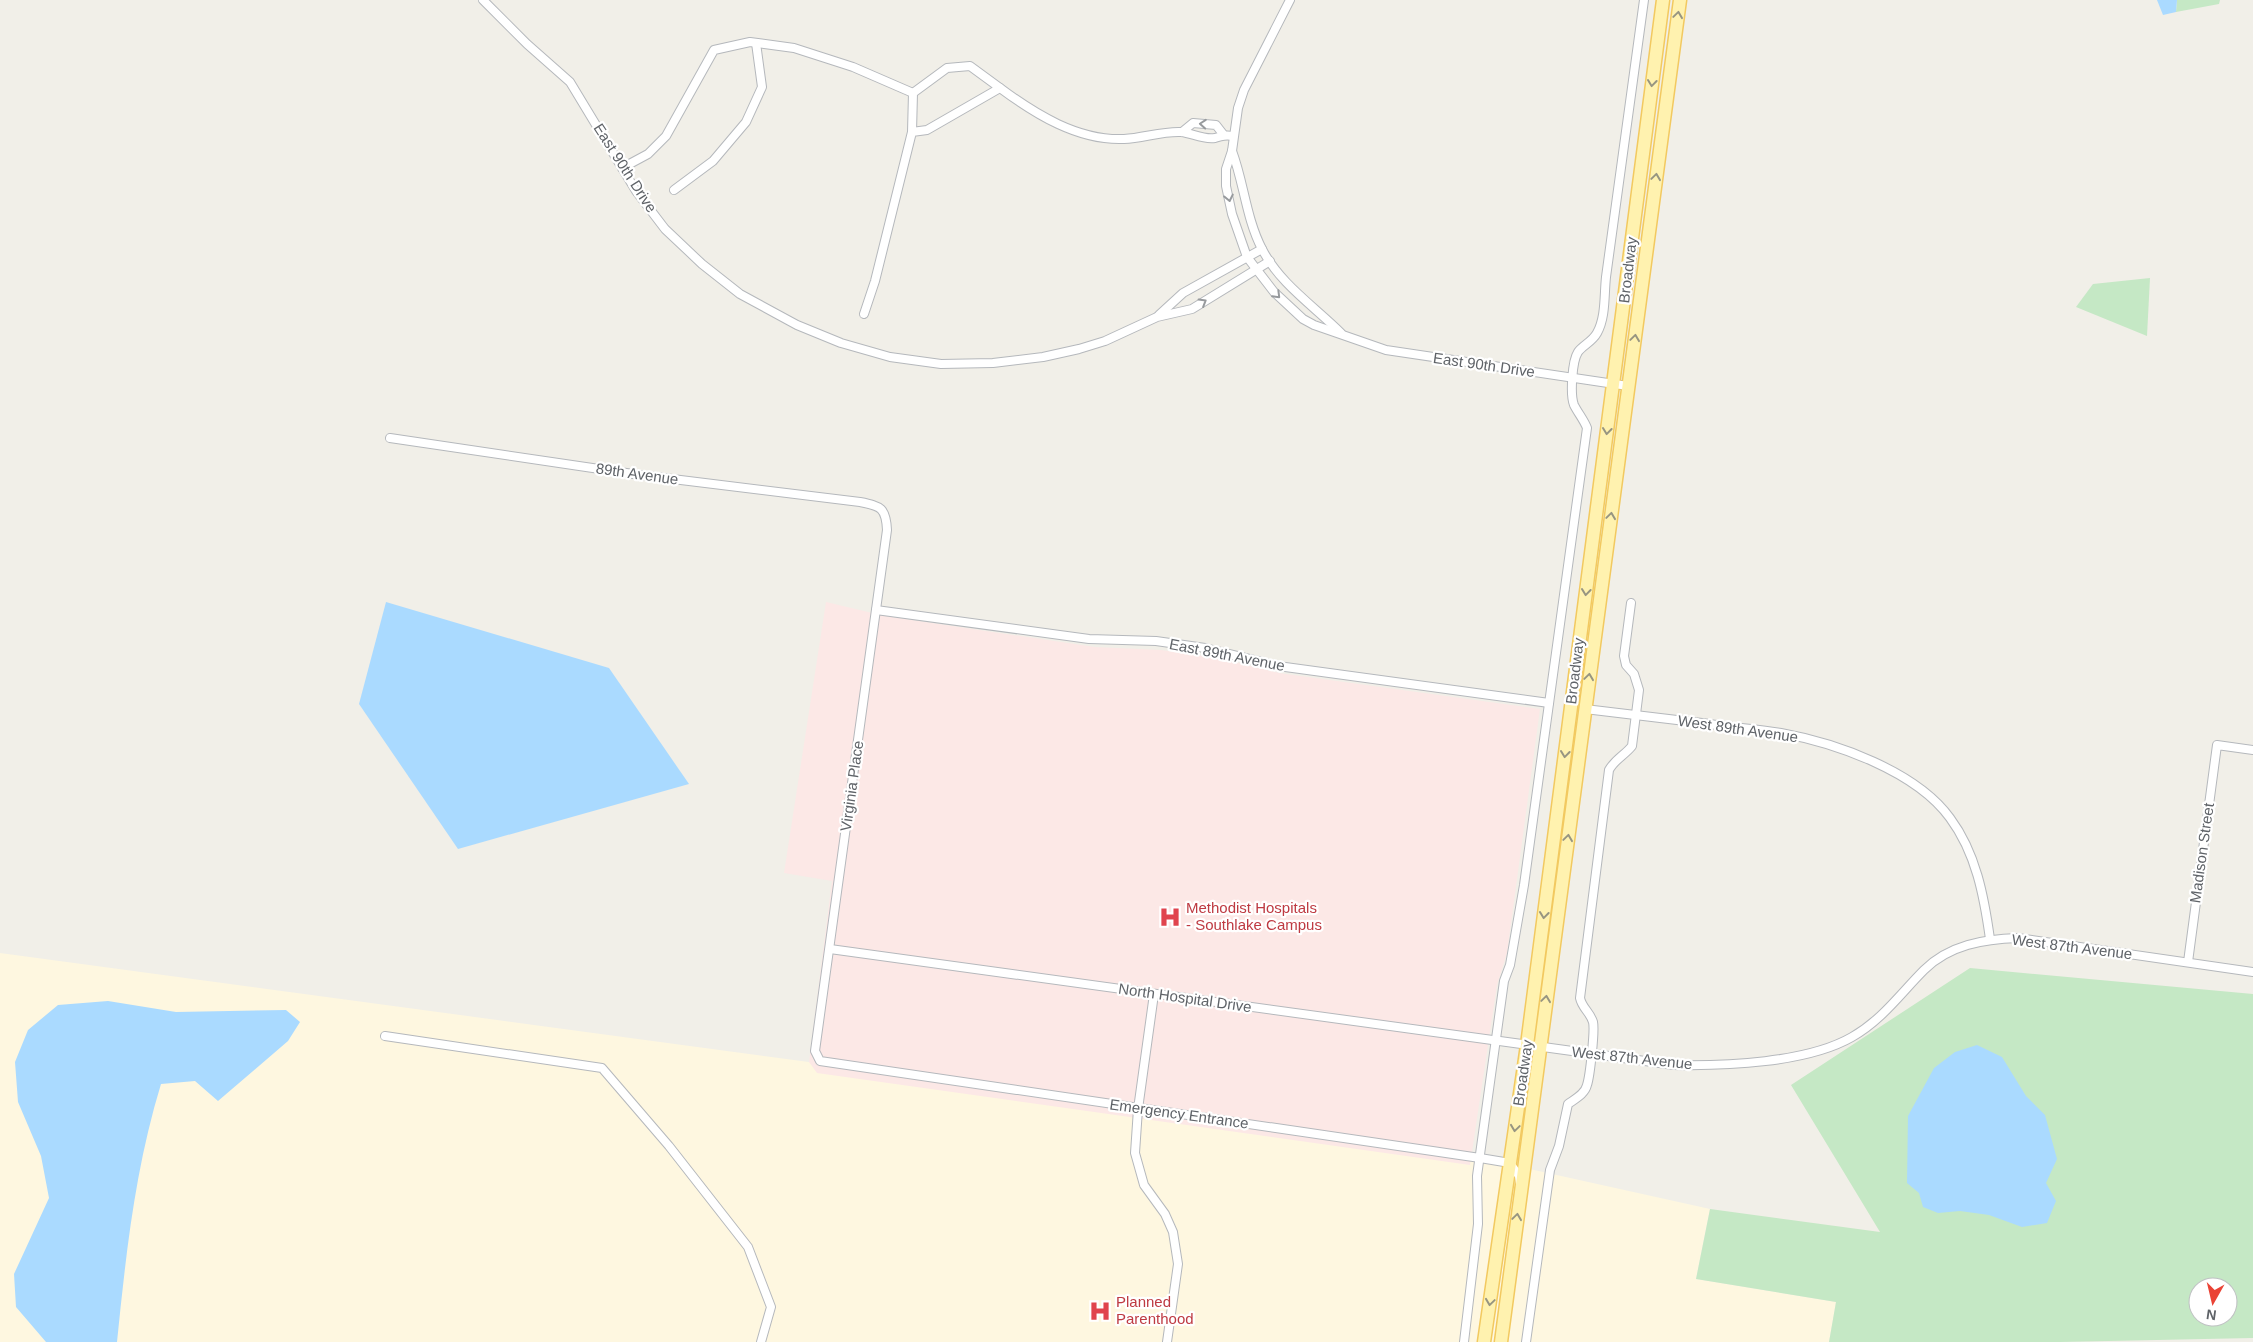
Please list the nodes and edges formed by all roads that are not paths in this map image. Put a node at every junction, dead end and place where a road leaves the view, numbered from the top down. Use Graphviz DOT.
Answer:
graph roads {
  1 [pos="483,0"];
  2 [pos="1290,0"];
  3 [pos="1644,0"];
  4 [pos="1663,0"];
  5 [pos="1680,0"];
  6 [pos="756,42"];
  7 [pos="1000,88"];
  8 [pos="913,93"];
  9 [pos="912,132"];
  10 [pos="1182,132"];
  11 [pos="1223,134"];
  12 [pos="1233,136"];
  13 [pos="1232,151"];
  14 [pos="622,168"];
  15 [pos="674,190"];
  16 [pos="1262,249"];
  17 [pos="1247,257"];
  18 [pos="1270,261"];
  19 [pos="1256,270"];
  20 [pos="864,314"];
  21 [pos="1157,317"];
  22 [pos="1342,334"];
  23 [pos="1573,377"];
  24 [pos="1613,383"];
  25 [pos="1628,386"];
  26 [pos="390,438"];
  27 [pos="882,510"];
  28 [pos="1631,603"];
  29 [pos="876,610"];
  30 [pos="1549,704"];
  31 [pos="1585,709"];
  32 [pos="1636,715"];
  33 [pos="2253,750"];
  34 [pos="1990,939"];
  35 [pos="830,949"];
  36 [pos="2188,962"];
  37 [pos="2253,972"];
  38 [pos="1154,994"];
  39 [pos="385,1036"];
  40 [pos="1497,1041"];
  41 [pos="1527,1046"];
  42 [pos="1540,1048"];
  43 [pos="1591,1054"];
  44 [pos="820,1061"];
  45 [pos="1138,1109"];
  46 [pos="1480,1158"];
  47 [pos="1510,1163"];
  48 [pos="1521,1189"];
  49 [pos="761,1342"];
  50 [pos="1167,1342"];
  51 [pos="1464,1342"];
  52 [pos="1484,1342"];
  53 [pos="1501,1342"];
  54 [pos="1526,1342"];
  1 -- 14 [label="street, East 90th Drive"];
  2 -- 12 [label="street"];
  3 -- 23 [label="street"];
  4 -- 24 [label="main road, Broadway, one-way"];
  25 -- 5 [label="main road, Broadway, one-way"];
  6 -- 8 [label="street"];
  6 -- 14 [label="street"];
  6 -- 15 [label="street"];
  7 -- 8 [label="street"];
  7 -- 9 [label="street"];
  7 -- 10 [label="street"];
  8 -- 9 [label="street"];
  9 -- 20 [label="street"];
  10 -- 11 [label="street"];
  11 -- 10 [label="street, one-way"];
  11 -- 12 [label="street"];
  12 -- 13 [label="street"];
  13 -- 16 [label="street"];
  13 -- 17 [label="street, one-way"];
  14 -- 21 [label="street, East 90th Drive"];
  16 -- 17 [label="street, East 90th Drive"];
  16 -- 18 [label="street, East 90th Drive"];
  17 -- 19 [label="street, East 90th Drive"];
  17 -- 21 [label="street, East 90th Drive"];
  18 -- 19 [label="street, East 90th Drive"];
  18 -- 22 [label="street, East 90th Drive"];
  21 -- 19 [label="street, East 90th Drive, one-way"];
  19 -- 22 [label="street, East 90th Drive, one-way"];
  22 -- 23 [label="street, East 90th Drive"];
  23 -- 24 [label="street, East 90th Drive"];
  23 -- 30 [label="street"];
  24 -- 25 [label="street, East 90th Drive"];
  24 -- 41 [label="main road, Broadway, one-way"];
  31 -- 25 [label="main road, Broadway, one-way"];
  26 -- 27 [label="street, 89th Avenue"];
  27 -- 29 [label="street, Virginia Place"];
  28 -- 32 [label="street"];
  29 -- 30 [label="street, East 89th Avenue"];
  29 -- 35 [label="street, Virginia Place"];
  30 -- 40 [label="street"];
  31 -- 32 [label="street, West 89th Avenue"];
  42 -- 31 [label="main road, Broadway, one-way"];
  32 -- 34 [label="street, West 89th Avenue"];
  32 -- 43 [label="street"];
  33 -- 36 [label="street, Madison Street"];
  34 -- 36 [label="street, West 87th Avenue"];
  34 -- 43 [label="street, West 87th Avenue"];
  35 -- 38 [label="street, North Hospital Drive"];
  35 -- 44 [label="street, Virginia Place"];
  36 -- 37 [label="street, West 87th Avenue"];
  38 -- 40 [label="street, North Hospital Drive"];
  38 -- 45 [label="street"];
  39 -- 49 [label="street"];
  40 -- 41 [label="street, North Hospital Drive"];
  40 -- 46 [label="street"];
  41 -- 42 [label="street, North Hospital Drive"];
  41 -- 47 [label="main road, Broadway, one-way"];
  42 -- 43 [label="street, West 87th Avenue"];
  42 -- 48 [label="main road, Broadway"];
  43 -- 54 [label="street"];
  44 -- 45 [label="street, Emergency Entrance"];
  45 -- 46 [label="street, Emergency Entrance"];
  45 -- 50 [label="street"];
  46 -- 47 [label="street, Emergency Entrance"];
  46 -- 51 [label="street"];
  47 -- 48 [label="street"];
  47 -- 52 [label="main road, Broadway, one-way"];
  53 -- 48 [label="main road, Broadway, one-way"];
}
